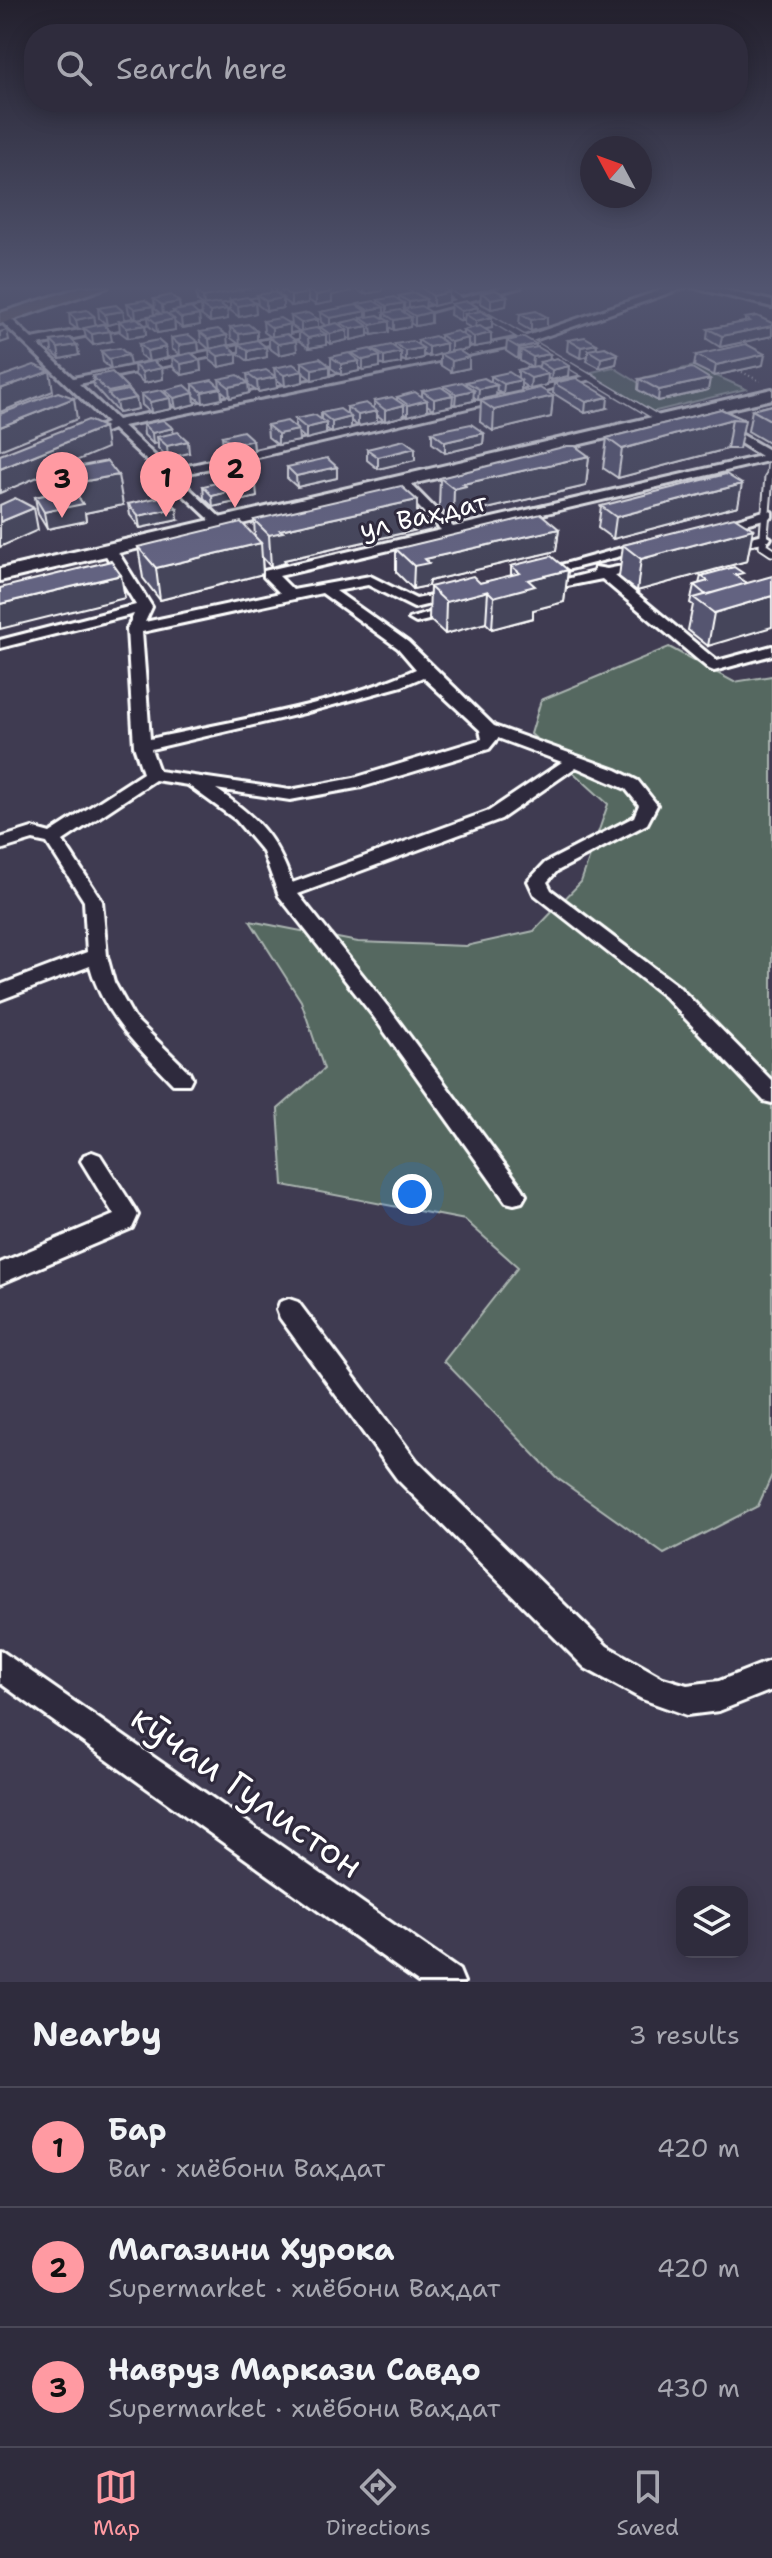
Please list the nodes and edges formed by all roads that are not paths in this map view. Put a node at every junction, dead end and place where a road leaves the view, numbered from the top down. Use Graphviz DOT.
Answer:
graph roads {
  1 [pos="67,379"];
  2 [pos="83,379"];
  3 [pos="333,379"];
  4 [pos="584,379"];
  5 [pos="593,379"];
  6 [pos="71,382"];
  7 [pos="772,394"];
  8 [pos="86,396"];
  9 [pos="72,402"];
  10 [pos="696,412"];
  11 [pos="661,420"];
  12 [pos="115,424"];
  13 [pos="72,442"];
  14 [pos="771,457"];
  15 [pos="168,474"];
  16 [pos="401,481"];
  17 [pos="767,514"];
  18 [pos="225,526"];
  19 [pos="707,529"];
  20 [pos="451,533"];
  21 [pos="764,538"];
  22 [pos="662,541"];
  23 [pos="714,548"];
  24 [pos="109,549"];
  25 [pos="772,552"];
  26 [pos="587,561"];
  27 [pos="654,564"];
  28 [pos="0,575"];
  29 [pos="529,575"];
  30 [pos="609,575"];
  31 [pos="325,589"];
  32 [pos="521,592"];
  33 [pos="290,595"];
  34 [pos="145,607"];
  35 [pos="416,619"];
  36 [pos="134,629"];
  37 [pos="0,644"];
  38 [pos="772,650"];
  39 [pos="425,670"];
  40 [pos="488,729"];
  41 [pos="142,746"];
  42 [pos="574,761"];
  43 [pos="152,775"];
  44 [pos="190,779"];
  45 [pos="53,839"];
  46 [pos="0,844"];
  47 [pos="286,892"];
  48 [pos="97,956"];
  49 [pos="0,993"];
  50 [pos="181,1078"];
  51 [pos="772,1095"];
  52 [pos="92,1161"];
  53 [pos="514,1195"];
  54 [pos="0,1274"];
  55 [pos="289,1310"];
  56 [pos="0,1665"];
  57 [pos="772,1675"];
  58 [pos="447,1982"];
  1 -- 6 [label="street"];
  2 -- 6 [label="street"];
  3 -- 12 [label="street"];
  4 -- 15 [label="street"];
  5 -- 11 [label="lane"];
  6 -- 8 [label="street"];
  7 -- 10 [label="main road"];
  8 -- 9 [label="street"];
  8 -- 12 [label="street"];
  10 -- 11 [label="main road"];
  10 -- 14 [label="street"];
  11 -- 16 [label="main road"];
  12 -- 13 [label="street"];
  12 -- 15 [label="street"];
  14 -- 17 [label="lane"];
  14 -- 20 [label="street, ул Ваҳдат"];
  15 -- 18 [label="street"];
  16 -- 18 [label="main road"];
  16 -- 20 [label="street"];
  17 -- 19 [label="street"];
  17 -- 21 [label="lane"];
  18 -- 24 [label="main road"];
  20 -- 33 [label="street, ул Ваҳдат"];
  21 -- 23 [label="street"];
  21 -- 25 [label="lane"];
  22 -- 26 [label="street"];
  24 -- 28 [label="main road"];
  24 -- 34 [label="street"];
  26 -- 29 [label="street"];
  26 -- 30 [label="street"];
  27 -- 30 [label="street"];
  30 -- 32 [label="street"];
  30 -- 38 [label="street"];
  31 -- 33 [label="street"];
  31 -- 35 [label="street"];
  31 -- 39 [label="street"];
  33 -- 36 [label="street"];
  34 -- 36 [label="street"];
  34 -- 37 [label="street"];
  36 -- 41 [label="street"];
  39 -- 40 [label="street"];
  39 -- 41 [label="street"];
  40 -- 42 [label="street"];
  40 -- 44 [label="street"];
  41 -- 43 [label="street"];
  42 -- 47 [label="street"];
  42 -- 51 [label="street"];
  43 -- 44 [label="street"];
  43 -- 45 [label="street"];
  44 -- 47 [label="street"];
  45 -- 46 [label="street"];
  45 -- 48 [label="street"];
  47 -- 53 [label="street"];
  48 -- 49 [label="street"];
  48 -- 50 [label="street"];
  52 -- 54 [label="street"];
  55 -- 57 [label="street"];
  56 -- 58 [label="street, кӯчаи Гулистон"];
}
